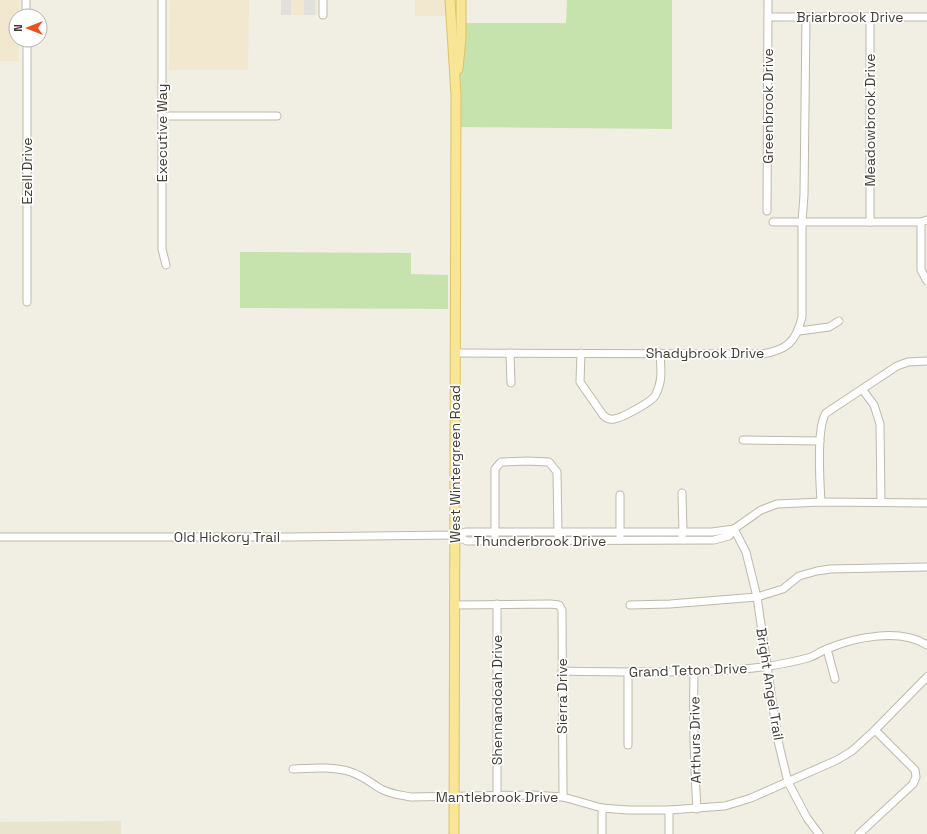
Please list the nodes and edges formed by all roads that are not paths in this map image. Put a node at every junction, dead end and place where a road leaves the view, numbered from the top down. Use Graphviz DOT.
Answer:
graph roads {
  1 [pos="162,0"];
  2 [pos="323,0"];
  3 [pos="461,0"];
  4 [pos="768,0"];
  5 [pos="450,4"];
  6 [pos="323,15"];
  7 [pos="772,17"];
  8 [pos="806,17"];
  9 [pos="870,17"];
  10 [pos="927,17"];
  11 [pos="26,48"];
  12 [pos="458,76"];
  13 [pos="456,94"];
  14 [pos="162,116"];
  15 [pos="277,116"];
  16 [pos="767,211"];
  17 [pos="924,221"];
  18 [pos="773,222"];
  19 [pos="802,222"];
  20 [pos="870,222"];
  21 [pos="166,265"];
  22 [pos="927,281"];
  23 [pos="27,302"];
  24 [pos="839,321"];
  25 [pos="799,331"];
  26 [pos="455,352"];
  27 [pos="510,353"];
  28 [pos="581,353"];
  29 [pos="660,354"];
  30 [pos="927,361"];
  31 [pos="511,383"];
  32 [pos="862,389"];
  33 [pos="743,440"];
  34 [pos="820,441"];
  35 [pos="682,493"];
  36 [pos="620,495"];
  37 [pos="821,502"];
  38 [pos="881,502"];
  39 [pos="927,503"];
  40 [pos="734,529"];
  41 [pos="494,532"];
  42 [pos="558,532"];
  43 [pos="620,532"];
  44 [pos="683,532"];
  45 [pos="454,535"];
  46 [pos="0,537"];
  47 [pos="620,540"];
  48 [pos="680,540"];
  49 [pos="495,541"];
  50 [pos="558,542"];
  51 [pos="927,567"];
  52 [pos="757,597"];
  53 [pos="497,604"];
  54 [pos="454,605"];
  55 [pos="630,605"];
  56 [pos="927,645"];
  57 [pos="827,649"];
  58 [pos="768,666"];
  59 [pos="562,672"];
  60 [pos="628,672"];
  61 [pos="694,672"];
  62 [pos="927,676"];
  63 [pos="836,679"];
  64 [pos="875,730"];
  65 [pos="628,745"];
  66 [pos="293,769"];
  67 [pos="788,782"];
  68 [pos="454,797"];
  69 [pos="497,797"];
  70 [pos="563,797"];
  71 [pos="602,808"];
  72 [pos="697,809"];
  73 [pos="669,810"];
  74 [pos="454,834"];
  75 [pos="602,834"];
  76 [pos="669,834"];
  77 [pos="819,834"];
  78 [pos="859,834"];
  1 -- 14 [label="street, Executive Way"];
  2 -- 6 [label="street"];
  3 -- 12 [label="main road, West Wintergreen Road"];
  4 -- 16 [label="street, Greenbrook Drive"];
  5 -- 12 [label="main road"];
  5 -- 13 [label="main road, West Wintergreen Road"];
  7 -- 8 [label="street, Briarbrook Drive"];
  8 -- 9 [label="street, Briarbrook Drive"];
  8 -- 19 [label="street"];
  9 -- 10 [label="street, Briarbrook Drive"];
  9 -- 20 [label="street, Meadowbrook Drive"];
  11 -- 23 [label="street, Ezell Drive"];
  12 -- 13 [label="main road, West Wintergreen Road"];
  13 -- 26 [label="main road, West Wintergreen Road"];
  14 -- 15 [label="street"];
  14 -- 21 [label="street, Executive Way"];
  17 -- 20 [label="street"];
  17 -- 22 [label="street"];
  18 -- 19 [label="street"];
  19 -- 20 [label="street"];
  19 -- 25 [label="street"];
  24 -- 25 [label="street"];
  25 -- 29 [label="street, Shadybrook Drive"];
  26 -- 27 [label="street, Shadybrook Drive"];
  26 -- 45 [label="main road, West Wintergreen Road"];
  27 -- 28 [label="street, Shadybrook Drive"];
  27 -- 31 [label="street"];
  28 -- 29 [label="street, Shadybrook Drive"];
  28 -- 29 [label="street"];
  30 -- 32 [label="street"];
  32 -- 34 [label="street"];
  32 -- 38 [label="street"];
  33 -- 34 [label="street"];
  34 -- 37 [label="street"];
  35 -- 44 [label="street"];
  36 -- 43 [label="street"];
  37 -- 38 [label="street, Thunderbrook Drive"];
  37 -- 40 [label="street, Thunderbrook Drive"];
  38 -- 39 [label="street, Thunderbrook Drive"];
  40 -- 44 [label="street, Thunderbrook Drive"];
  40 -- 48 [label="street, Thunderbrook Drive"];
  40 -- 52 [label="street, Bright Angel Trail"];
  41 -- 42 [label="street, Thunderbrook Drive"];
  41 -- 42 [label="street"];
  41 -- 45 [label="street, Thunderbrook Drive"];
  41 -- 49 [label="street"];
  42 -- 43 [label="street, Thunderbrook Drive"];
  42 -- 50 [label="street"];
  43 -- 44 [label="street, Thunderbrook Drive"];
  43 -- 47 [label="street"];
  44 -- 48 [label="street"];
  45 -- 46 [label="street, Old Hickory Trail"];
  45 -- 49 [label="street, Thunderbrook Drive"];
  45 -- 54 [label="main road, West Wintergreen Road"];
  47 -- 48 [label="street, Thunderbrook Drive"];
  47 -- 50 [label="street, Thunderbrook Drive"];
  49 -- 50 [label="street, Thunderbrook Drive"];
  51 -- 52 [label="street"];
  52 -- 55 [label="street"];
  52 -- 58 [label="street, Bright Angel Trail"];
  53 -- 54 [label="street"];
  53 -- 59 [label="street, Sierra Drive"];
  53 -- 69 [label="street, Shennandoah Drive"];
  54 -- 68 [label="main road, West Wintergreen Road"];
  56 -- 57 [label="street, Grand Teton Drive"];
  57 -- 58 [label="street, Grand Teton Drive"];
  57 -- 63 [label="street"];
  58 -- 61 [label="street, Grand Teton Drive"];
  58 -- 67 [label="street, Bright Angel Trail"];
  59 -- 60 [label="street, Grand Teton Drive"];
  59 -- 70 [label="street, Sierra Drive"];
  60 -- 61 [label="street, Grand Teton Drive"];
  60 -- 65 [label="street"];
  61 -- 72 [label="street, Arthurs Drive"];
  62 -- 64 [label="street, Mantlebrook Drive"];
  64 -- 67 [label="street, Mantlebrook Drive"];
  64 -- 78 [label="street"];
  66 -- 68 [label="street, Mantlebrook Drive"];
  67 -- 72 [label="street, Mantlebrook Drive"];
  67 -- 77 [label="street, Bright Angel Trail"];
  68 -- 69 [label="street, Mantlebrook Drive"];
  68 -- 74 [label="main road, West Wintergreen Road"];
  69 -- 70 [label="street, Mantlebrook Drive"];
  70 -- 71 [label="street, Mantlebrook Drive"];
  71 -- 73 [label="street, Mantlebrook Drive"];
  71 -- 75 [label="street"];
  72 -- 73 [label="street, Mantlebrook Drive"];
  73 -- 76 [label="street"];
}
